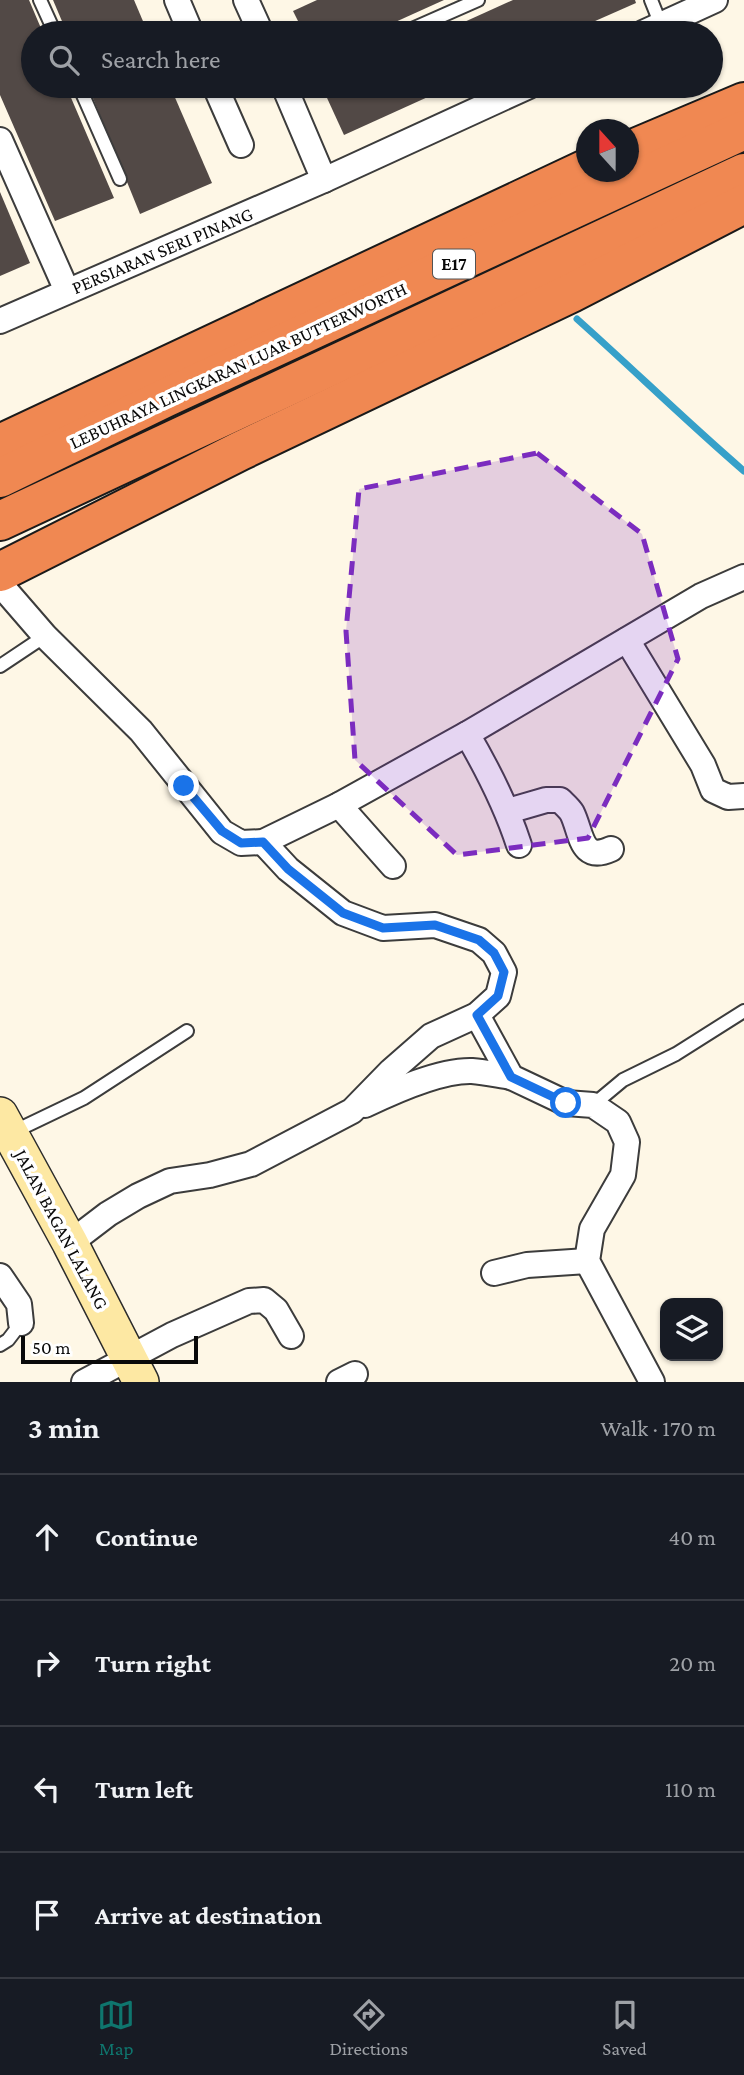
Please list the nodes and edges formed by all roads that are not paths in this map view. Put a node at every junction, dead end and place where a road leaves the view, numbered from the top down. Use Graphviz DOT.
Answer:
graph roads {
  1 [pos="40,0"];
  2 [pos="177,0"];
  3 [pos="246,0"];
  4 [pos="478,0"];
  5 [pos="651,0"];
  6 [pos="715,0"];
  7 [pos="50,21"];
  8 [pos="186,21"];
  9 [pos="256,21"];
  10 [pos="430,21"];
  11 [pos="652,21"];
  12 [pos="669,21"];
  13 [pos="84,98"];
  14 [pos="220,98"];
  15 [pos="289,98"];
  16 [pos="503,98"];
  17 [pos="744,102"];
  18 [pos="744,130"];
  19 [pos="0,139"];
  20 [pos="241,145"];
  21 [pos="639,146"];
  22 [pos="744,173"];
  23 [pos="576,174"];
  24 [pos="120,179"];
  25 [pos="324,180"];
  26 [pos="744,204"];
  27 [pos="67,291"];
  28 [pos="0,321"];
  29 [pos="0,444"];
  30 [pos="0,478"];
  31 [pos="0,521"];
  32 [pos="0,572"];
  33 [pos="744,577"];
  34 [pos="0,584"];
  35 [pos="45,636"];
  36 [pos="627,640"];
  37 [pos="0,666"];
  38 [pos="467,734"];
  39 [pos="744,796"];
  40 [pos="339,805"];
  41 [pos="508,811"];
  42 [pos="263,842"];
  43 [pos="519,845"];
  44 [pos="611,849"];
  45 [pos="393,866"];
  46 [pos="744,1012"];
  47 [pos="477,1015"];
  48 [pos="187,1031"];
  49 [pos="511,1077"];
  50 [pos="593,1105"];
  51 [pos="352,1111"];
  52 [pos="6,1124"];
  53 [pos="70,1243"];
  54 [pos="587,1261"];
  55 [pos="494,1273"];
  56 [pos="0,1276"];
  57 [pos="21,1323"];
  58 [pos="290,1336"];
  59 [pos="0,1345"];
  60 [pos="135,1370"];
  61 [pos="84,1382"];
  62 [pos="652,1382"];
  1 -- 7 [label="lane"];
  2 -- 8 [label="street"];
  3 -- 9 [label="street"];
  4 -- 10 [label="lane"];
  5 -- 11 [label="lane"];
  6 -- 12 [label="street"];
  13 -- 24 [label="lane"];
  14 -- 20 [label="street"];
  15 -- 25 [label="street"];
  16 -- 25 [label="street, PERSIARAN SERI PINANG"];
  17 -- 21 [label="highway"];
  18 -- 30 [label="highway, LEBUHRAYA LINGKARAN LUAR BUTTERWORTH / E17"];
  19 -- 27 [label="street"];
  22 -- 31 [label="highway, LEBUHRAYA LINGKARAN LUAR BUTTERWORTH / E17"];
  23 -- 29 [label="highway"];
  25 -- 27 [label="street, PERSIARAN SERI PINANG"];
  26 -- 32 [label="highway"];
  27 -- 28 [label="street, PERSIARAN SERI PINANG"];
  33 -- 36 [label="street"];
  34 -- 35 [label="street"];
  35 -- 37 [label="lane"];
  35 -- 42 [label="street"];
  36 -- 38 [label="street"];
  36 -- 39 [label="street"];
  38 -- 40 [label="street"];
  38 -- 41 [label="street"];
  40 -- 42 [label="street"];
  40 -- 45 [label="street"];
  41 -- 43 [label="street"];
  41 -- 44 [label="street"];
  42 -- 47 [label="street"];
  46 -- 50 [label="lane"];
  47 -- 49 [label="street"];
  47 -- 51 [label="street"];
  48 -- 52 [label="lane"];
  49 -- 50 [label="street"];
  49 -- 51 [label="street"];
  50 -- 54 [label="street"];
  51 -- 53 [label="street"];
  52 -- 53 [label="main road, JALAN BAGAN LALANG"];
  53 -- 60 [label="main road, JALAN BAGAN LALANG"];
  54 -- 55 [label="street"];
  54 -- 62 [label="street"];
  56 -- 57 [label="street"];
  57 -- 59 [label="lane"];
  58 -- 60 [label="street"];
  60 -- 61 [label="street"];
}
